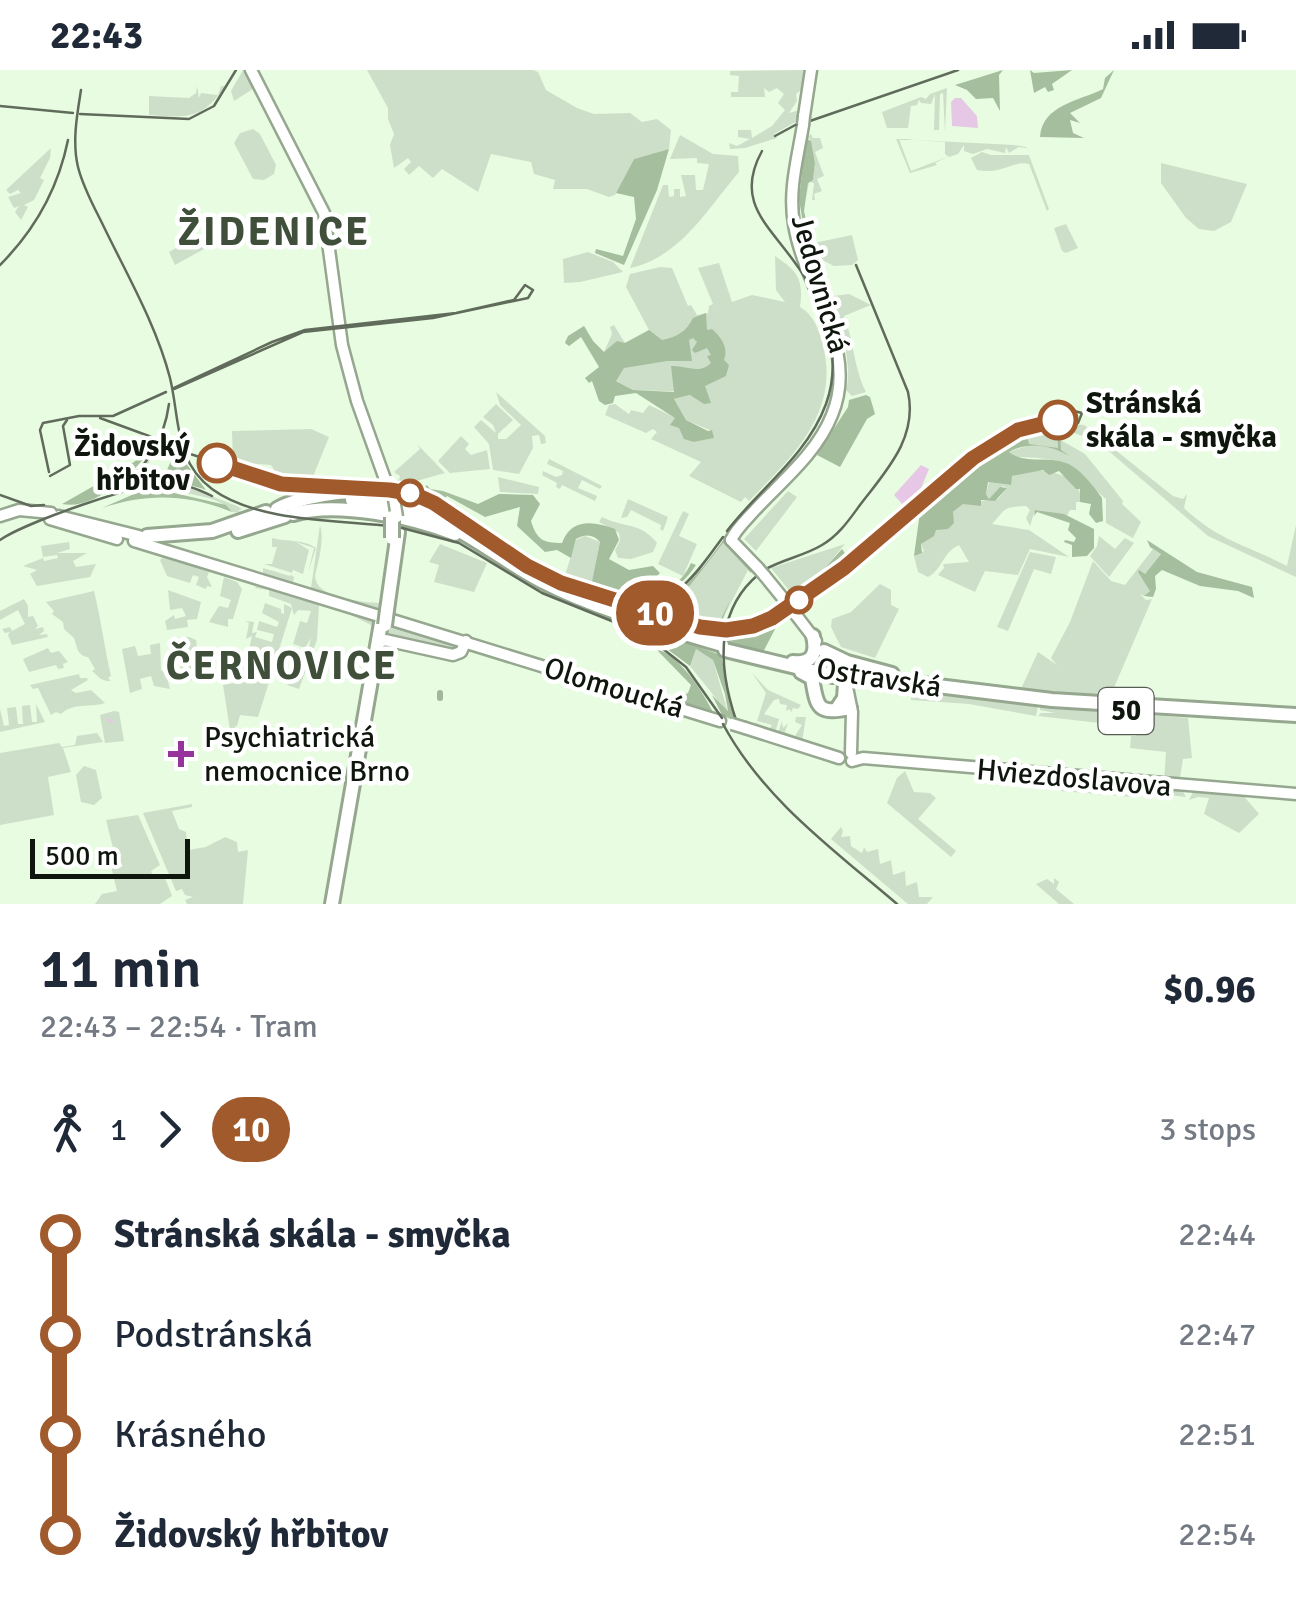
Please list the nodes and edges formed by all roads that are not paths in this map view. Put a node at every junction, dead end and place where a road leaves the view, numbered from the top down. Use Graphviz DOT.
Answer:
graph roads {
  1 [pos="254,70"];
  2 [pos="811,70"];
  3 [pos="264,90"];
  4 [pos="803,124"];
  5 [pos="789,137"];
  6 [pos="798,147"];
  7 [pos="801,245"];
  8 [pos="340,327"];
  9 [pos="393,507"];
  10 [pos="278,512"];
  11 [pos="48,515"];
  12 [pos="0,518"];
  13 [pos="146,540"];
  14 [pos="176,552"];
  15 [pos="500,557"];
  16 [pos="385,631"];
  17 [pos="450,636"];
  18 [pos="466,641"];
  19 [pos="818,644"];
  20 [pos="484,647"];
  21 [pos="454,655"];
  22 [pos="764,659"];
  23 [pos="789,667"];
  24 [pos="841,675"];
  25 [pos="814,691"];
  26 [pos="1034,701"];
  27 [pos="846,713"];
  28 [pos="1296,716"];
  29 [pos="847,755"];
  30 [pos="1296,794"];
  31 [pos="334,904"];
  1 -- 3 [label="main road"];
  2 -- 4 [label="main road, Jedovnická"];
  3 -- 8 [label="main road"];
  3 -- 8 [label="main road"];
  4 -- 6 [label="main road, Jedovnická"];
  4 -- 7 [label="main road, Jedovnická"];
  5 -- 6 [label="main road"];
  6 -- 7 [label="main road, Jedovnická"];
  7 -- 19 [label="main road, Jedovnická, bridge"];
  8 -- 9 [label="main road"];
  9 -- 10 [label="highway"];
  9 -- 10 [label="highway, Ostravská"];
  9 -- 10 [label="highway"];
  9 -- 15 [label="highway"];
  9 -- 15 [label="highway, Ostravská"];
  9 -- 15 [label="highway"];
  9 -- 16 [label="highway"];
  10 -- 13 [label="highway"];
  11 -- 12 [label="main road"];
  11 -- 13 [label="main road"];
  11 -- 13 [label="main road"];
  13 -- 14 [label="main road"];
  13 -- 14 [label="main road"];
  14 -- 16 [label="main road, Olomoucká"];
  15 -- 22 [label="highway, Ostravská / 50"];
  16 -- 17 [label="main road, Olomoucká"];
  16 -- 21 [label="main road"];
  16 -- 31 [label="highway"];
  17 -- 18 [label="main road, Olomoucká"];
  17 -- 21 [label="main road"];
  18 -- 20 [label="main road, Olomoucká"];
  18 -- 21 [label="main road"];
  19 -- 22 [label="highway, 50"];
  19 -- 24 [label="highway, 50"];
  20 -- 21 [label="main road"];
  20 -- 29 [label="main road, Olomoucká, bridge"];
  22 -- 23 [label="highway, Ostravská / 50"];
  22 -- 24 [label="highway, Ostravská / 50"];
  23 -- 24 [label="highway, Ostravská / 50"];
  23 -- 25 [label="highway"];
  24 -- 25 [label="highway"];
  24 -- 26 [label="highway, Ostravská / 50"];
  24 -- 26 [label="highway, Ostravská / 50"];
  24 -- 27 [label="highway"];
  24 -- 27 [label="main road"];
  25 -- 27 [label="highway"];
  26 -- 28 [label="highway, 50"];
  27 -- 29 [label="main road"];
  29 -- 30 [label="main road, Hviezdoslavova"];
}
